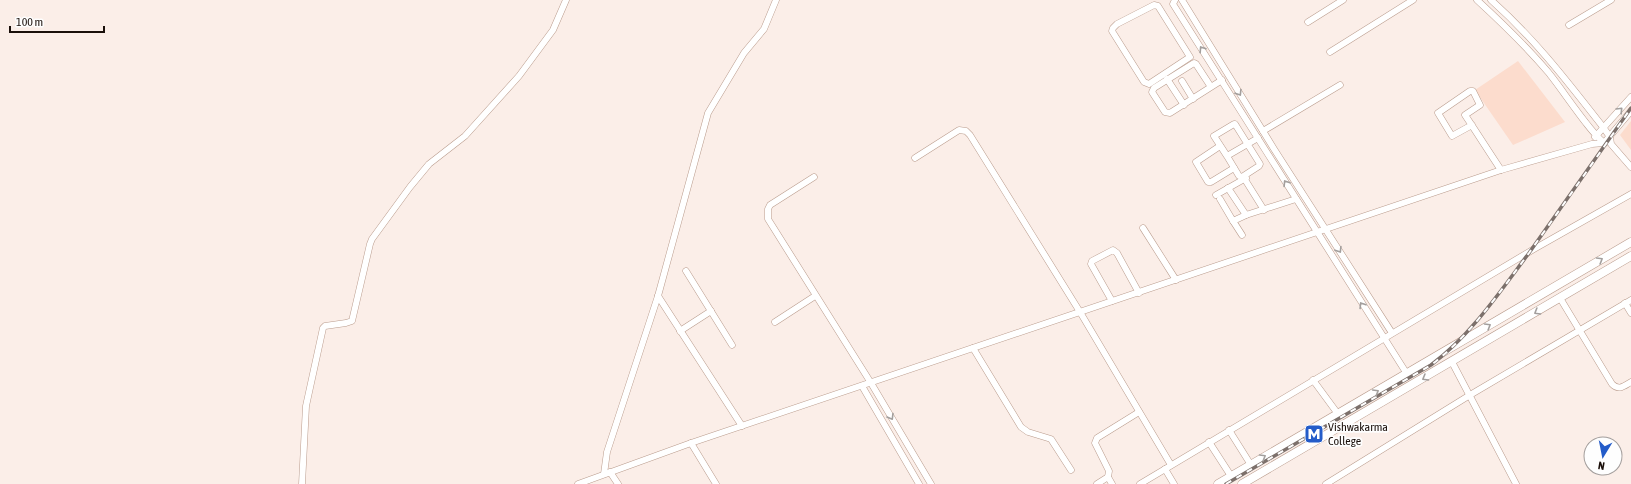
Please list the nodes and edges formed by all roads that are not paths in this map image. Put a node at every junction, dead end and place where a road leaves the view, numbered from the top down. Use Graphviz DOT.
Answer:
graph roads {
  1 [pos="566,0"];
  2 [pos="776,0"];
  3 [pos="1175,0"];
  4 [pos="1182,0"];
  5 [pos="1343,0"];
  6 [pos="1413,0"];
  7 [pos="1476,0"];
  8 [pos="1610,0"];
  9 [pos="1493,1"];
  10 [pos="1308,22"];
  11 [pos="1185,23"];
  12 [pos="1569,25"];
  13 [pos="1523,29"];
  14 [pos="1173,30"];
  15 [pos="1515,36"];
  16 [pos="1330,52"];
  17 [pos="1210,62"];
  18 [pos="1199,68"];
  19 [pos="1167,79"];
  20 [pos="1222,80"];
  21 [pos="1182,81"];
  22 [pos="1340,85"];
  23 [pos="1211,87"];
  24 [pos="1631,97"];
  25 [pos="1193,99"];
  26 [pos="1184,105"];
  27 [pos="1631,111"];
  28 [pos="1472,125"];
  29 [pos="1603,127"];
  30 [pos="1263,131"];
  31 [pos="1596,134"];
  32 [pos="1610,137"];
  33 [pos="1258,138"];
  34 [pos="1604,143"];
  35 [pos="1248,144"];
  36 [pos="1592,144"];
  37 [pos="1611,144"];
  38 [pos="1220,146"];
  39 [pos="1227,156"];
  40 [pos="915,158"];
  41 [pos="1631,167"];
  42 [pos="1234,168"];
  43 [pos="1501,170"];
  44 [pos="1258,171"];
  45 [pos="814,177"];
  46 [pos="1244,178"];
  47 [pos="1228,188"];
  48 [pos="1631,194"];
  49 [pos="1296,199"];
  50 [pos="1264,210"];
  51 [pos="1246,215"];
  52 [pos="1233,221"];
  53 [pos="1143,228"];
  54 [pos="1326,229"];
  55 [pos="1318,232"];
  56 [pos="1242,235"];
  57 [pos="1631,242"];
  58 [pos="1631,256"];
  59 [pos="686,271"];
  60 [pos="1176,280"];
  61 [pos="1139,292"];
  62 [pos="658,296"];
  63 [pos="815,296"];
  64 [pos="1560,298"];
  65 [pos="1112,301"];
  66 [pos="1628,302"];
  67 [pos="711,311"];
  68 [pos="1080,312"];
  69 [pos="1631,313"];
  70 [pos="775,322"];
  71 [pos="1580,330"];
  72 [pos="680,331"];
  73 [pos="1392,333"];
  74 [pos="1383,338"];
  75 [pos="732,345"];
  76 [pos="974,348"];
  77 [pos="1452,362"];
  78 [pos="1407,374"];
  79 [pos="1313,380"];
  80 [pos="1631,382"];
  81 [pos="871,383"];
  82 [pos="862,386"];
  83 [pos="1470,396"];
  84 [pos="1139,412"];
  85 [pos="1338,414"];
  86 [pos="742,426"];
  87 [pos="1229,430"];
  88 [pos="1210,442"];
  89 [pos="691,443"];
  90 [pos="1251,464"];
  91 [pos="1171,465"];
  92 [pos="1165,469"];
  93 [pos="1071,470"];
  94 [pos="607,473"];
  95 [pos="1231,476"];
  96 [pos="1108,477"];
  97 [pos="586,483"];
  98 [pos="302,484"];
  99 [pos="578,484"];
  100 [pos="618,484"];
  101 [pos="716,484"];
  102 [pos="919,484"];
  103 [pos="930,484"];
  104 [pos="1097,484"];
  105 [pos="1112,484"];
  106 [pos="1140,484"];
  107 [pos="1174,484"];
  108 [pos="1218,484"];
  109 [pos="1242,484"];
  110 [pos="1326,484"];
  111 [pos="1516,484"];
  1 -- 98 [label="street"];
  2 -- 62 [label="street"];
  3 -- 11 [label="street"];
  4 -- 30 [label="street, one-way"];
  5 -- 10 [label="street"];
  6 -- 16 [label="street"];
  7 -- 15 [label="street"];
  8 -- 12 [label="street"];
  9 -- 13 [label="street"];
  11 -- 14 [label="street"];
  17 -- 11 [label="street, one-way"];
  13 -- 15 [label="street"];
  13 -- 29 [label="street"];
  14 -- 14 [label="street"];
  15 -- 31 [label="street"];
  17 -- 18 [label="street"];
  17 -- 20 [label="street"];
  18 -- 19 [label="street"];
  18 -- 23 [label="street"];
  19 -- 26 [label="street"];
  19 -- 26 [label="street"];
  20 -- 23 [label="street"];
  20 -- 33 [label="street"];
  21 -- 25 [label="street"];
  22 -- 30 [label="street"];
  23 -- 25 [label="street"];
  29 -- 24 [label="street, one-way"];
  25 -- 26 [label="street"];
  27 -- 32 [label="street"];
  28 -- 28 [label="street"];
  28 -- 43 [label="street"];
  29 -- 31 [label="street"];
  29 -- 32 [label="street"];
  30 -- 54 [label="street"];
  31 -- 34 [label="street"];
  31 -- 36 [label="street"];
  32 -- 34 [label="street"];
  32 -- 37 [label="street"];
  33 -- 35 [label="street"];
  49 -- 33 [label="street, one-way"];
  34 -- 36 [label="street"];
  34 -- 37 [label="street"];
  35 -- 38 [label="street"];
  35 -- 39 [label="street"];
  35 -- 42 [label="street"];
  36 -- 43 [label="street"];
  37 -- 41 [label="street"];
  38 -- 39 [label="street"];
  38 -- 42 [label="street"];
  39 -- 42 [label="street"];
  40 -- 68 [label="street"];
  43 -- 54 [label="street"];
  44 -- 46 [label="street"];
  45 -- 63 [label="street"];
  46 -- 47 [label="street"];
  46 -- 50 [label="street"];
  47 -- 51 [label="street"];
  47 -- 52 [label="street"];
  48 -- 73 [label="street"];
  49 -- 50 [label="street"];
  49 -- 55 [label="street"];
  50 -- 51 [label="street"];
  51 -- 52 [label="street"];
  52 -- 56 [label="street"];
  53 -- 60 [label="street"];
  54 -- 55 [label="street"];
  54 -- 73 [label="street, one-way"];
  55 -- 60 [label="street"];
  74 -- 55 [label="street, one-way"];
  78 -- 57 [label="main road, one-way"];
  58 -- 64 [label="main road"];
  59 -- 67 [label="street"];
  60 -- 61 [label="street"];
  61 -- 65 [label="street"];
  61 -- 65 [label="street"];
  62 -- 72 [label="street"];
  62 -- 94 [label="street"];
  63 -- 70 [label="street"];
  63 -- 81 [label="street"];
  64 -- 71 [label="street"];
  64 -- 77 [label="main road, one-way"];
  65 -- 68 [label="street"];
  66 -- 69 [label="street"];
  66 -- 71 [label="street"];
  67 -- 72 [label="street"];
  67 -- 75 [label="street"];
  68 -- 76 [label="street"];
  68 -- 84 [label="street"];
  71 -- 80 [label="street"];
  71 -- 83 [label="street"];
  72 -- 86 [label="street"];
  73 -- 74 [label="street"];
  74 -- 78 [label="street"];
  74 -- 79 [label="street"];
  76 -- 81 [label="street"];
  76 -- 93 [label="street"];
  77 -- 83 [label="street"];
  77 -- 109 [label="main road, one-way"];
  85 -- 78 [label="main road, one-way"];
  79 -- 85 [label="street"];
  79 -- 87 [label="street"];
  81 -- 82 [label="street"];
  81 -- 103 [label="street, one-way"];
  82 -- 86 [label="street"];
  82 -- 102 [label="street"];
  83 -- 110 [label="street"];
  83 -- 111 [label="street"];
  84 -- 91 [label="street"];
  84 -- 96 [label="street"];
  90 -- 85 [label="main road, one-way"];
  86 -- 89 [label="street"];
  87 -- 88 [label="street"];
  87 -- 90 [label="street"];
  88 -- 91 [label="street"];
  88 -- 95 [label="street"];
  89 -- 94 [label="street"];
  89 -- 101 [label="street"];
  90 -- 95 [label="main road"];
  91 -- 92 [label="street"];
  92 -- 106 [label="street"];
  92 -- 107 [label="street"];
  94 -- 97 [label="street"];
  94 -- 100 [label="street"];
  95 -- 108 [label="main road"];
  96 -- 104 [label="street"];
  96 -- 105 [label="street"];
  97 -- 99 [label="street"];
}
